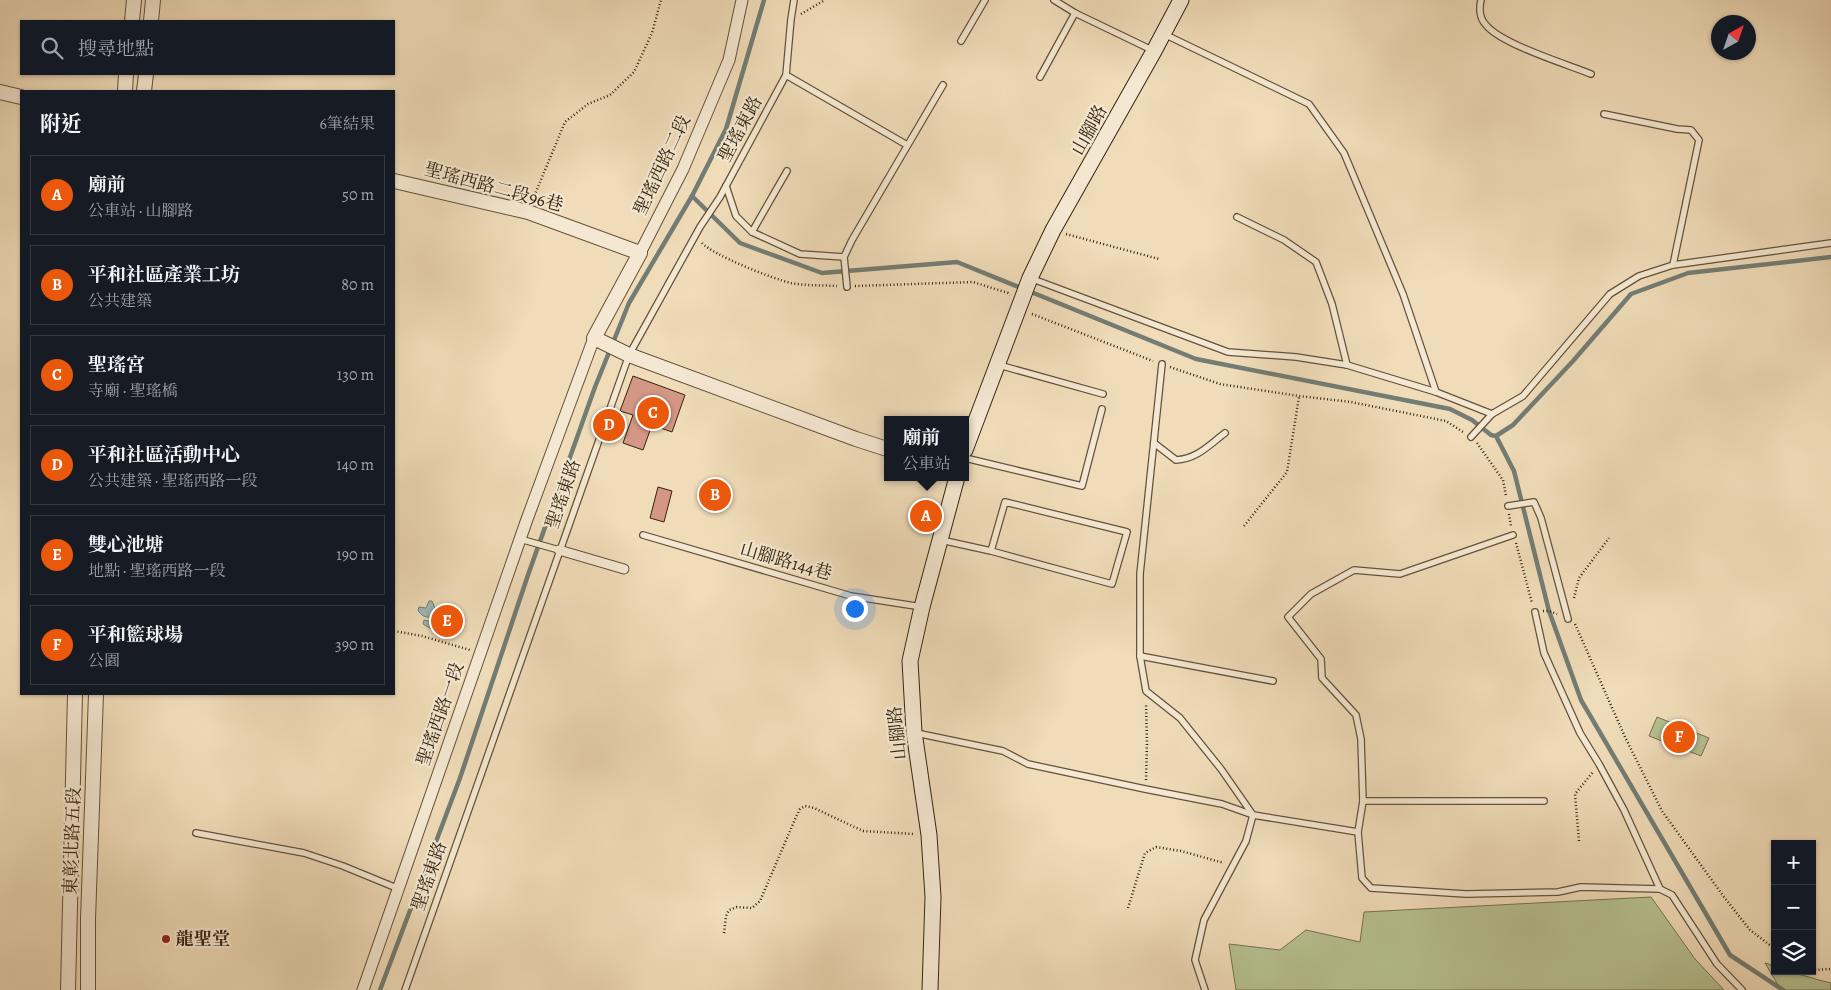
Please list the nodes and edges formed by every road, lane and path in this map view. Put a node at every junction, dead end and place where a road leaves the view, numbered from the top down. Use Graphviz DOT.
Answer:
graph roads {
  1 [pos="134,0"];
  2 [pos="153,0"];
  3 [pos="661,0"];
  4 [pos="742,0"];
  5 [pos="794,0"];
  6 [pos="824,0"];
  7 [pos="986,0"];
  8 [pos="1054,0"];
  9 [pos="1181,0"];
  10 [pos="1481,0"];
  11 [pos="1076,13"];
  12 [pos="790,19"];
  13 [pos="132,20"];
  14 [pos="151,20"];
  15 [pos="1164,34"];
  16 [pos="961,40"];
  17 [pos="1154,51"];
  18 [pos="1591,74"];
  19 [pos="126,75"];
  20 [pos="146,75"];
  21 [pos="786,75"];
  22 [pos="1040,77"];
  23 [pos="943,85"];
  24 [pos="125,90"];
  25 [pos="144,90"];
  26 [pos="0,92"];
  27 [pos="20,97"];
  28 [pos="1604,114"];
  29 [pos="907,145"];
  30 [pos="787,171"];
  31 [pos="395,181"];
  32 [pos="726,186"];
  33 [pos="528,212"];
  34 [pos="1237,217"];
  35 [pos="1053,230"];
  36 [pos="752,232"];
  37 [pos="695,235"];
  38 [pos="1831,243"];
  39 [pos="640,253"];
  40 [pos="844,257"];
  41 [pos="1159,259"];
  42 [pos="1673,265"];
  43 [pos="1030,278"];
  44 [pos="847,287"];
  45 [pos="1021,304"];
  46 [pos="594,338"];
  47 [pos="626,353"];
  48 [pos="1162,364"];
  49 [pos="998,365"];
  50 [pos="1347,365"];
  51 [pos="1436,392"];
  52 [pos="1103,394"];
  53 [pos="1300,396"];
  54 [pos="1102,409"];
  55 [pos="1492,414"];
  56 [pos="1225,433"];
  57 [pos="1472,437"];
  58 [pos="969,440"];
  59 [pos="1154,443"];
  60 [pos="884,447"];
  61 [pos="969,459"];
  62 [pos="956,481"];
  63 [pos="1508,506"];
  64 [pos="1244,526"];
  65 [pos="643,535"];
  66 [pos="1513,535"];
  67 [pos="1609,538"];
  68 [pos="520,539"];
  69 [pos="941,540"];
  70 [pos="559,550"];
  71 [pos="992,551"];
  72 [pos="624,568"];
  73 [pos="1574,605"];
  74 [pos="922,607"];
  75 [pos="1535,612"];
  76 [pos="1575,615"];
  77 [pos="1568,619"];
  78 [pos="1576,625"];
  79 [pos="395,631"];
  80 [pos="480,653"];
  81 [pos="1140,656"];
  82 [pos="1273,681"];
  83 [pos="1146,691"];
  84 [pos="75,695"];
  85 [pos="96,695"];
  86 [pos="914,732"];
  87 [pos="1599,764"];
  88 [pos="1145,789"];
  89 [pos="1544,800"];
  90 [pos="1363,801"];
  91 [pos="1253,815"];
  92 [pos="1358,832"];
  93 [pos="196,833"];
  94 [pos="929,835"];
  95 [pos="1579,841"];
  96 [pos="1233,865"];
  97 [pos="398,888"];
  98 [pos="1660,889"];
  99 [pos="1128,908"];
  100 [pos="724,932"];
  101 [pos="1771,946"];
  102 [pos="1831,969"];
  103 [pos="1816,970"];
  104 [pos="68,990"];
  105 [pos="88,990"];
  106 [pos="363,990"];
  107 [pos="405,990"];
  108 [pos="930,990"];
  109 [pos="1206,990"];
  110 [pos="1742,990"];
  1 -- 13 [label="street"];
  2 -- 14 [label="street"];
  3 -- 33 [label="path"];
  4 -- 39 [label="street, 聖瑤西路二段"];
  5 -- 12 [label="lane, 聖瑤東路"];
  6 -- 12 [label="path"];
  7 -- 16 [label="lane"];
  8 -- 11 [label="lane"];
  9 -- 15 [label="main road, 山腳路"];
  10 -- 18 [label="lane"];
  11 -- 17 [label="lane"];
  11 -- 22 [label="lane"];
  12 -- 21 [label="lane, 聖瑤東路"];
  15 -- 17 [label="main road, 山腳路"];
  15 -- 51 [label="lane"];
  17 -- 35 [label="main road, 山腳路"];
  19 -- 24 [label="street"];
  20 -- 25 [label="street"];
  21 -- 29 [label="lane"];
  21 -- 32 [label="lane, 聖瑤東路"];
  23 -- 29 [label="lane"];
  26 -- 27 [label="street"];
  28 -- 42 [label="lane"];
  29 -- 40 [label="lane"];
  30 -- 36 [label="lane"];
  31 -- 33 [label="street, 聖瑤西路二段96巷"];
  32 -- 36 [label="lane"];
  32 -- 37 [label="lane, 聖瑤東路"];
  33 -- 39 [label="street, 聖瑤西路二段96巷"];
  34 -- 50 [label="lane"];
  35 -- 41 [label="path"];
  35 -- 43 [label="main road, 山腳路"];
  36 -- 40 [label="lane"];
  37 -- 44 [label="path"];
  37 -- 47 [label="lane, 聖瑤東路"];
  38 -- 42 [label="lane"];
  39 -- 46 [label="street, 聖瑤西路二段"];
  40 -- 44 [label="lane"];
  42 -- 55 [label="lane"];
  43 -- 45 [label="main road, 山腳路"];
  43 -- 50 [label="lane"];
  44 -- 45 [label="path"];
  45 -- 48 [label="path"];
  45 -- 49 [label="main road"];
  46 -- 47 [label="street"];
  46 -- 68 [label="street, 聖瑤西路一段"];
  47 -- 60 [label="street"];
  47 -- 70 [label="lane, 聖瑤東路"];
  48 -- 53 [label="path"];
  48 -- 59 [label="lane"];
  49 -- 52 [label="lane"];
  49 -- 58 [label="main road"];
  50 -- 51 [label="lane"];
  51 -- 55 [label="lane"];
  53 -- 57 [label="path"];
  53 -- 64 [label="path"];
  54 -- 61 [label="lane"];
  55 -- 57 [label="lane"];
  56 -- 59 [label="lane"];
  57 -- 63 [label="path"];
  59 -- 81 [label="lane"];
  62 -- 69 [label="main road, 山腳路"];
  63 -- 66 [label="path"];
  63 -- 77 [label="lane"];
  65 -- 74 [label="lane, 山腳路144巷"];
  66 -- 75 [label="path"];
  66 -- 90 [label="lane"];
  67 -- 73 [label="path"];
  68 -- 70 [label="lane"];
  68 -- 80 [label="street, 聖瑤西路一段"];
  69 -- 71 [label="lane"];
  69 -- 74 [label="main road, 山腳路"];
  70 -- 72 [label="street"];
  70 -- 107 [label="lane, 聖瑤東路"];
  71 -- 71 [label="lane"];
  74 -- 86 [label="main road, 山腳路"];
  75 -- 77 [label="path"];
  75 -- 87 [label="lane"];
  76 -- 78 [label="path"];
  77 -- 78 [label="path"];
  78 -- 101 [label="path"];
  79 -- 80 [label="path"];
  80 -- 97 [label="street, 聖瑤西路一段"];
  81 -- 82 [label="lane"];
  81 -- 83 [label="lane"];
  83 -- 88 [label="path"];
  83 -- 91 [label="lane"];
  84 -- 104 [label="street, 東彰北路五段"];
  85 -- 105 [label="street, 東彰北路五段"];
  86 -- 88 [label="lane"];
  86 -- 94 [label="main road, 山腳路"];
  87 -- 95 [label="path"];
  87 -- 98 [label="lane"];
  88 -- 91 [label="lane"];
  89 -- 90 [label="lane"];
  90 -- 92 [label="lane"];
  91 -- 92 [label="lane"];
  91 -- 96 [label="lane"];
  92 -- 98 [label="lane"];
  93 -- 97 [label="lane"];
  94 -- 100 [label="path"];
  94 -- 108 [label="main road, 山腳路"];
  96 -- 99 [label="path"];
  96 -- 109 [label="lane"];
  97 -- 106 [label="street, 聖瑤西路一段"];
  98 -- 110 [label="lane"];
  102 -- 103 [label="path"];
}
